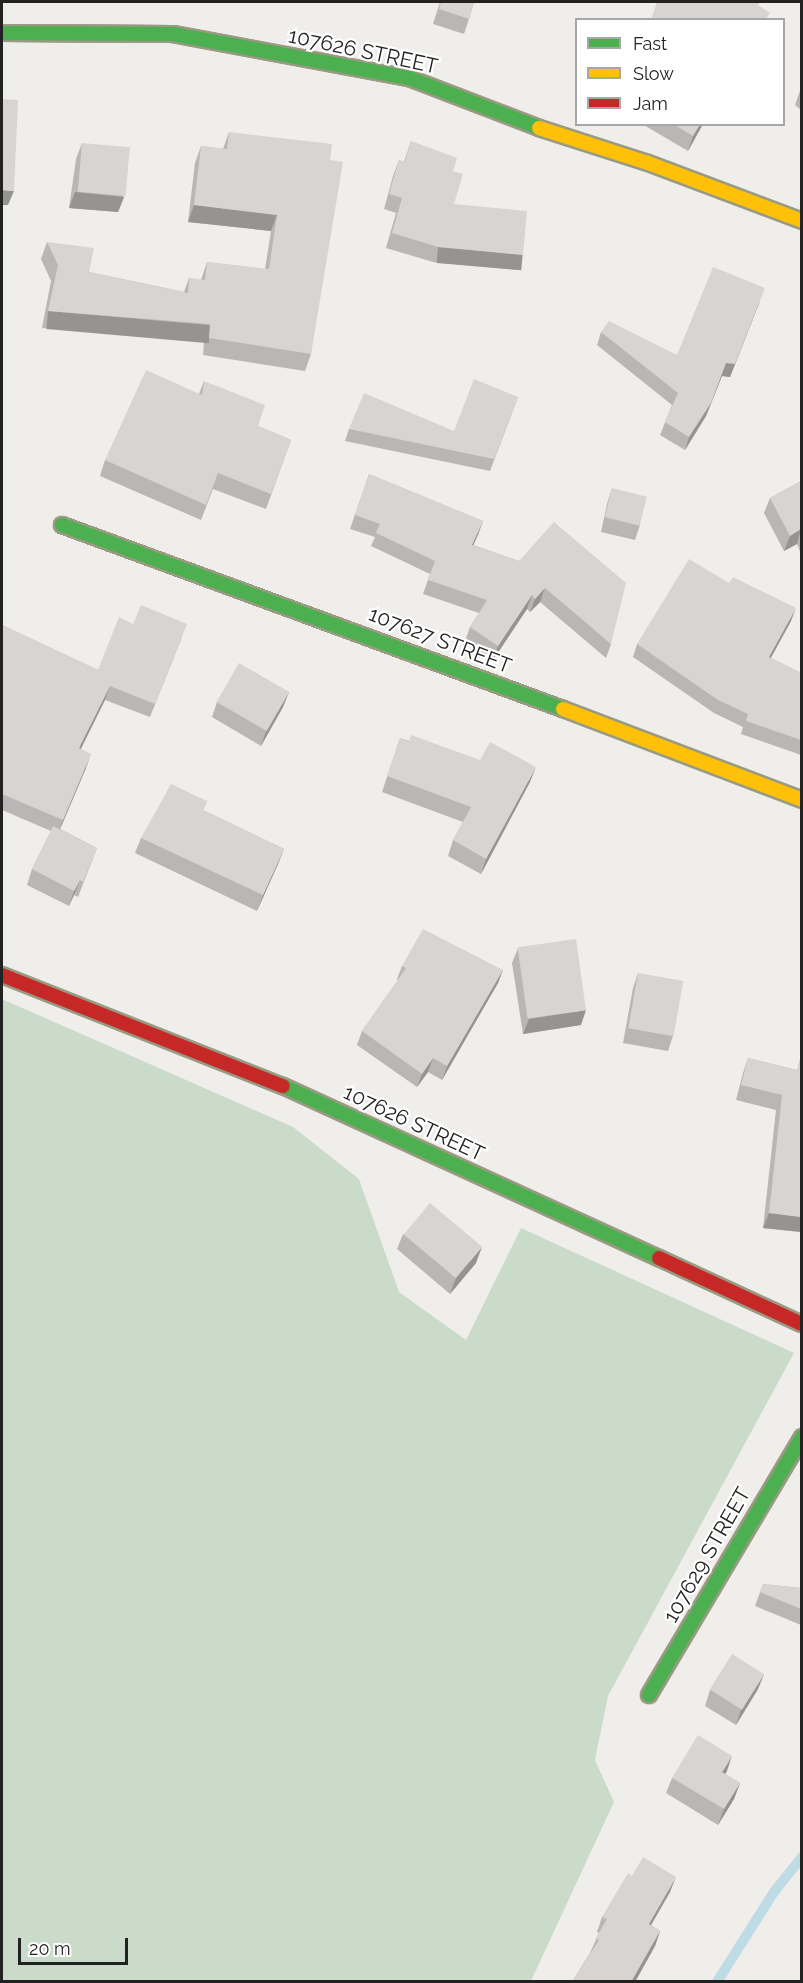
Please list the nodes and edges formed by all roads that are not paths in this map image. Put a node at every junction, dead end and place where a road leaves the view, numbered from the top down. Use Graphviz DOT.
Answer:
graph roads {
  1 [pos="2,33"];
  2 [pos="801,221"];
  3 [pos="62,525"];
  4 [pos="801,800"];
  5 [pos="2,975"];
  6 [pos="801,1324"];
  7 [pos="801,1437"];
  8 [pos="650,1695"];
  1 -- 2 [label="street, 107626 STREET"];
  3 -- 4 [label="street, 107627 STREET"];
  5 -- 6 [label="street, 107626 STREET"];
  7 -- 8 [label="street, 107629 STREET"];
}
